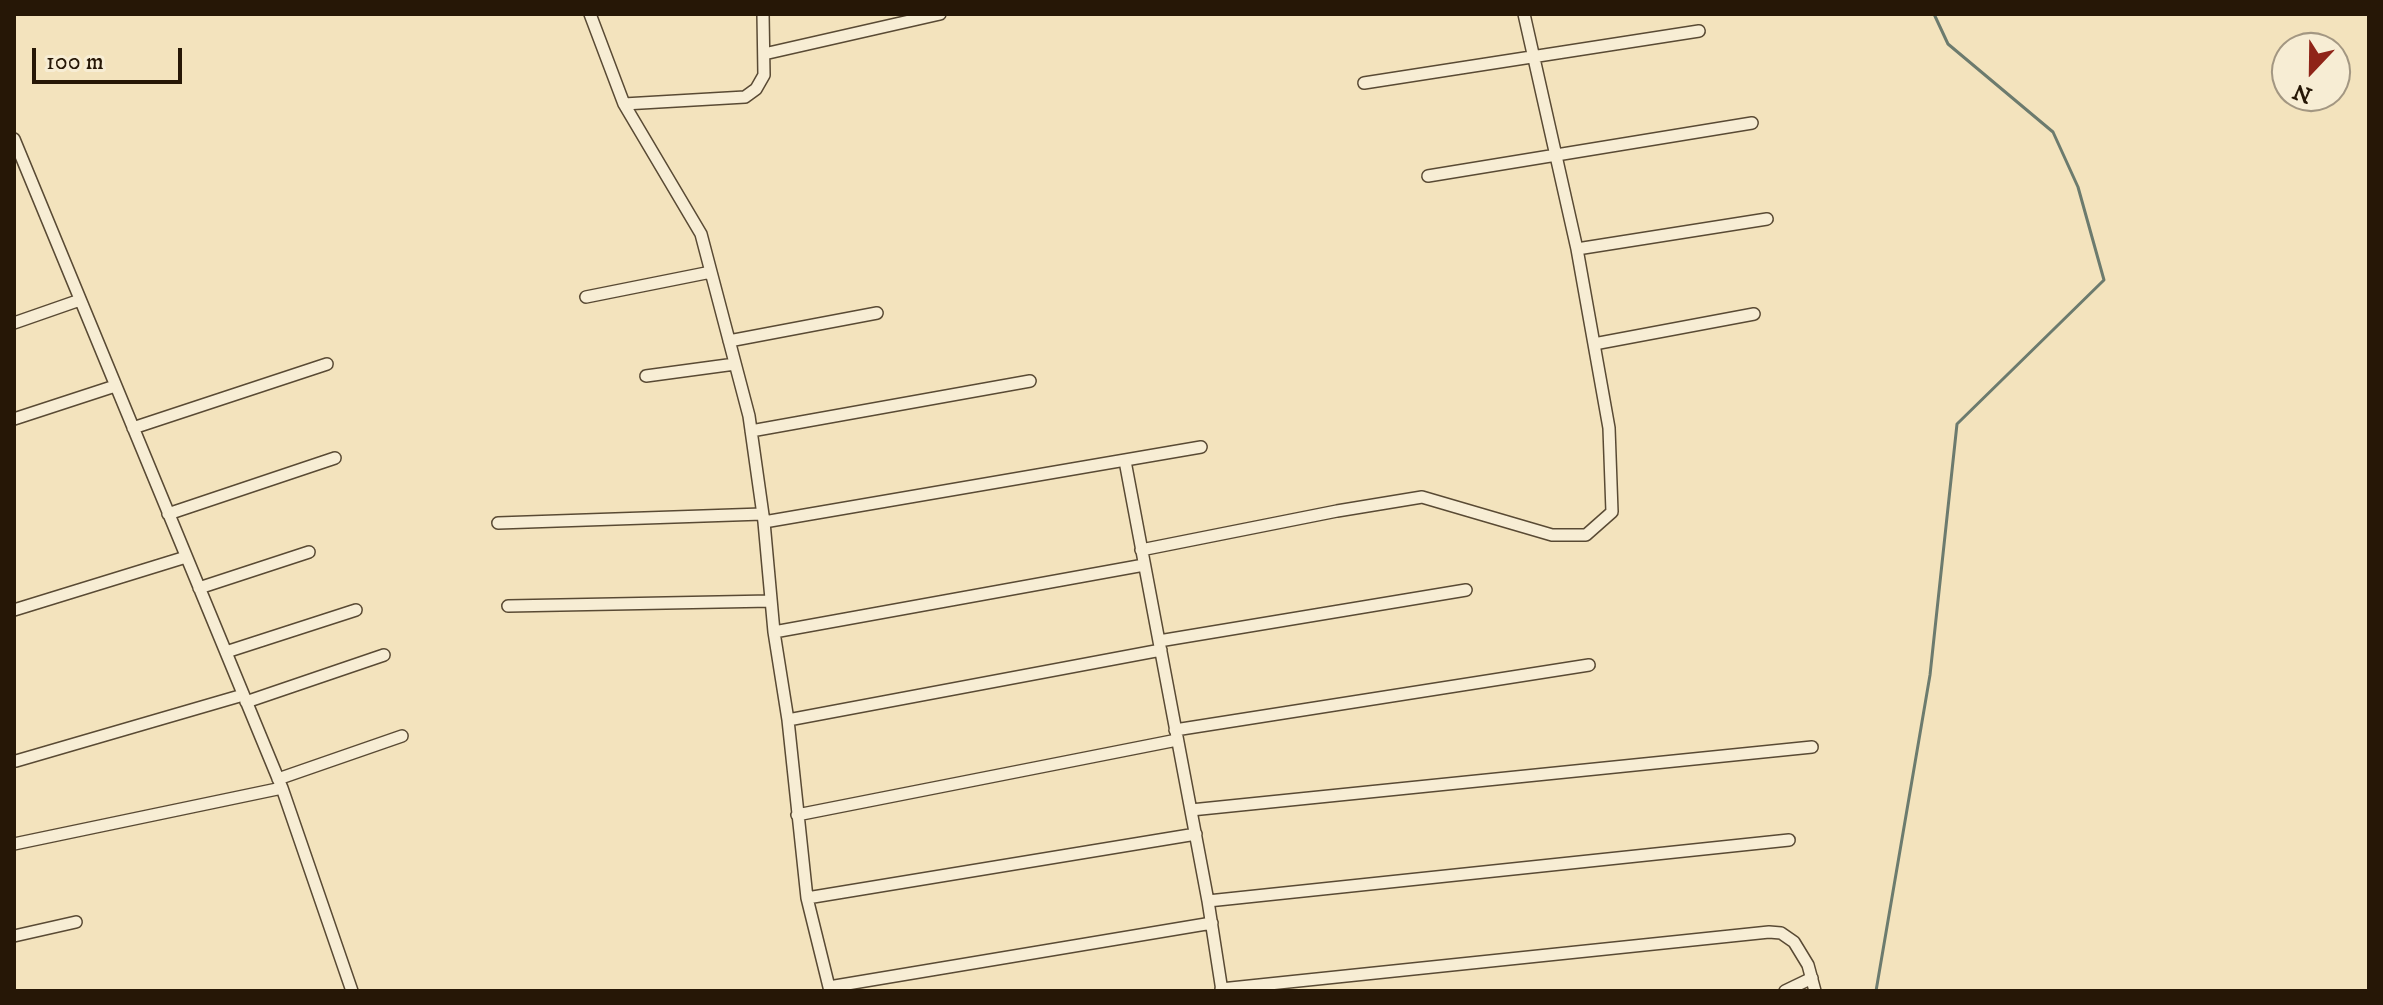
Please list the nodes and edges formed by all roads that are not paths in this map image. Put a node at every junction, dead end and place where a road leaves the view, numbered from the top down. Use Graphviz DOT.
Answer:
graph roads {
  1 [pos="592,14"];
  2 [pos="763,14"];
  3 [pos="940,14"];
  4 [pos="1524,14"];
  5 [pos="1699,31"];
  6 [pos="764,54"];
  7 [pos="1532,56"];
  8 [pos="1364,83"];
  9 [pos="624,104"];
  10 [pos="1752,123"];
  11 [pos="14,139"];
  12 [pos="1555,154"];
  13 [pos="1428,176"];
  14 [pos="1767,219"];
  15 [pos="1577,249"];
  16 [pos="711,272"];
  17 [pos="586,297"];
  18 [pos="80,300"];
  19 [pos="877,313"];
  20 [pos="1754,314"];
  21 [pos="14,323"];
  22 [pos="729,341"];
  23 [pos="1594,344"];
  24 [pos="327,364"];
  25 [pos="735,364"];
  26 [pos="646,376"];
  27 [pos="1030,381"];
  28 [pos="115,386"];
  29 [pos="14,419"];
  30 [pos="133,428"];
  31 [pos="751,431"];
  32 [pos="1201,447"];
  33 [pos="335,458"];
  34 [pos="1125,461"];
  35 [pos="168,514"];
  36 [pos="763,518"];
  37 [pos="498,523"];
  38 [pos="1141,550"];
  39 [pos="309,552"];
  40 [pos="186,557"];
  41 [pos="1144,565"];
  42 [pos="199,588"];
  43 [pos="1466,590"];
  44 [pos="771,601"];
  45 [pos="508,606"];
  46 [pos="14,610"];
  47 [pos="356,610"];
  48 [pos="774,632"];
  49 [pos="1160,646"];
  50 [pos="226,652"];
  51 [pos="384,655"];
  52 [pos="1589,665"];
  53 [pos="245,699"];
  54 [pos="788,720"];
  55 [pos="1176,735"];
  56 [pos="402,736"];
  57 [pos="1812,747"];
  58 [pos="16,761"];
  59 [pos="280,784"];
  60 [pos="1191,810"];
  61 [pos="797,815"];
  62 [pos="1196,834"];
  63 [pos="1789,840"];
  64 [pos="14,844"];
  65 [pos="807,898"];
  66 [pos="1208,901"];
  67 [pos="76,922"];
  68 [pos="1212,923"];
  69 [pos="14,936"];
  70 [pos="1812,978"];
  71 [pos="830,989"];
  72 [pos="1222,990"];
  73 [pos="352,991"];
  74 [pos="1785,991"];
  75 [pos="1815,991"];
  1 -- 9 [label="street"];
  2 -- 6 [label="street"];
  3 -- 6 [label="street"];
  4 -- 7 [label="street"];
  5 -- 7 [label="street"];
  6 -- 9 [label="street"];
  7 -- 8 [label="street"];
  7 -- 12 [label="street"];
  9 -- 16 [label="street"];
  10 -- 12 [label="street"];
  11 -- 18 [label="street"];
  12 -- 13 [label="street"];
  12 -- 15 [label="street"];
  14 -- 15 [label="street"];
  15 -- 23 [label="street"];
  16 -- 17 [label="street"];
  16 -- 22 [label="street"];
  18 -- 21 [label="street"];
  18 -- 28 [label="street"];
  19 -- 22 [label="street"];
  20 -- 23 [label="street"];
  22 -- 25 [label="street"];
  23 -- 38 [label="street"];
  24 -- 30 [label="street"];
  25 -- 26 [label="street"];
  25 -- 31 [label="street"];
  27 -- 31 [label="street"];
  28 -- 29 [label="street"];
  28 -- 30 [label="street"];
  30 -- 35 [label="street"];
  31 -- 36 [label="street"];
  32 -- 34 [label="street"];
  33 -- 35 [label="street"];
  34 -- 36 [label="street"];
  34 -- 38 [label="street"];
  35 -- 40 [label="street"];
  36 -- 37 [label="street"];
  36 -- 44 [label="street"];
  38 -- 41 [label="street"];
  39 -- 42 [label="street"];
  40 -- 42 [label="street"];
  40 -- 46 [label="street"];
  41 -- 48 [label="street"];
  41 -- 49 [label="street"];
  42 -- 50 [label="street"];
  43 -- 49 [label="street"];
  44 -- 45 [label="street"];
  44 -- 48 [label="street"];
  47 -- 50 [label="street"];
  48 -- 54 [label="street"];
  49 -- 54 [label="street"];
  49 -- 55 [label="street"];
  50 -- 53 [label="street"];
  51 -- 53 [label="street"];
  52 -- 55 [label="street"];
  53 -- 58 [label="street"];
  53 -- 59 [label="street"];
  54 -- 61 [label="street"];
  55 -- 60 [label="street"];
  55 -- 61 [label="street"];
  56 -- 59 [label="street"];
  57 -- 60 [label="street"];
  59 -- 64 [label="street"];
  59 -- 73 [label="street"];
  60 -- 62 [label="street"];
  61 -- 65 [label="street"];
  62 -- 65 [label="street"];
  62 -- 66 [label="street"];
  63 -- 66 [label="street"];
  65 -- 71 [label="street"];
  66 -- 68 [label="street"];
  67 -- 69 [label="street"];
  68 -- 71 [label="street"];
  68 -- 72 [label="street"];
  70 -- 72 [label="street"];
  70 -- 74 [label="street"];
  70 -- 75 [label="street"];
}
